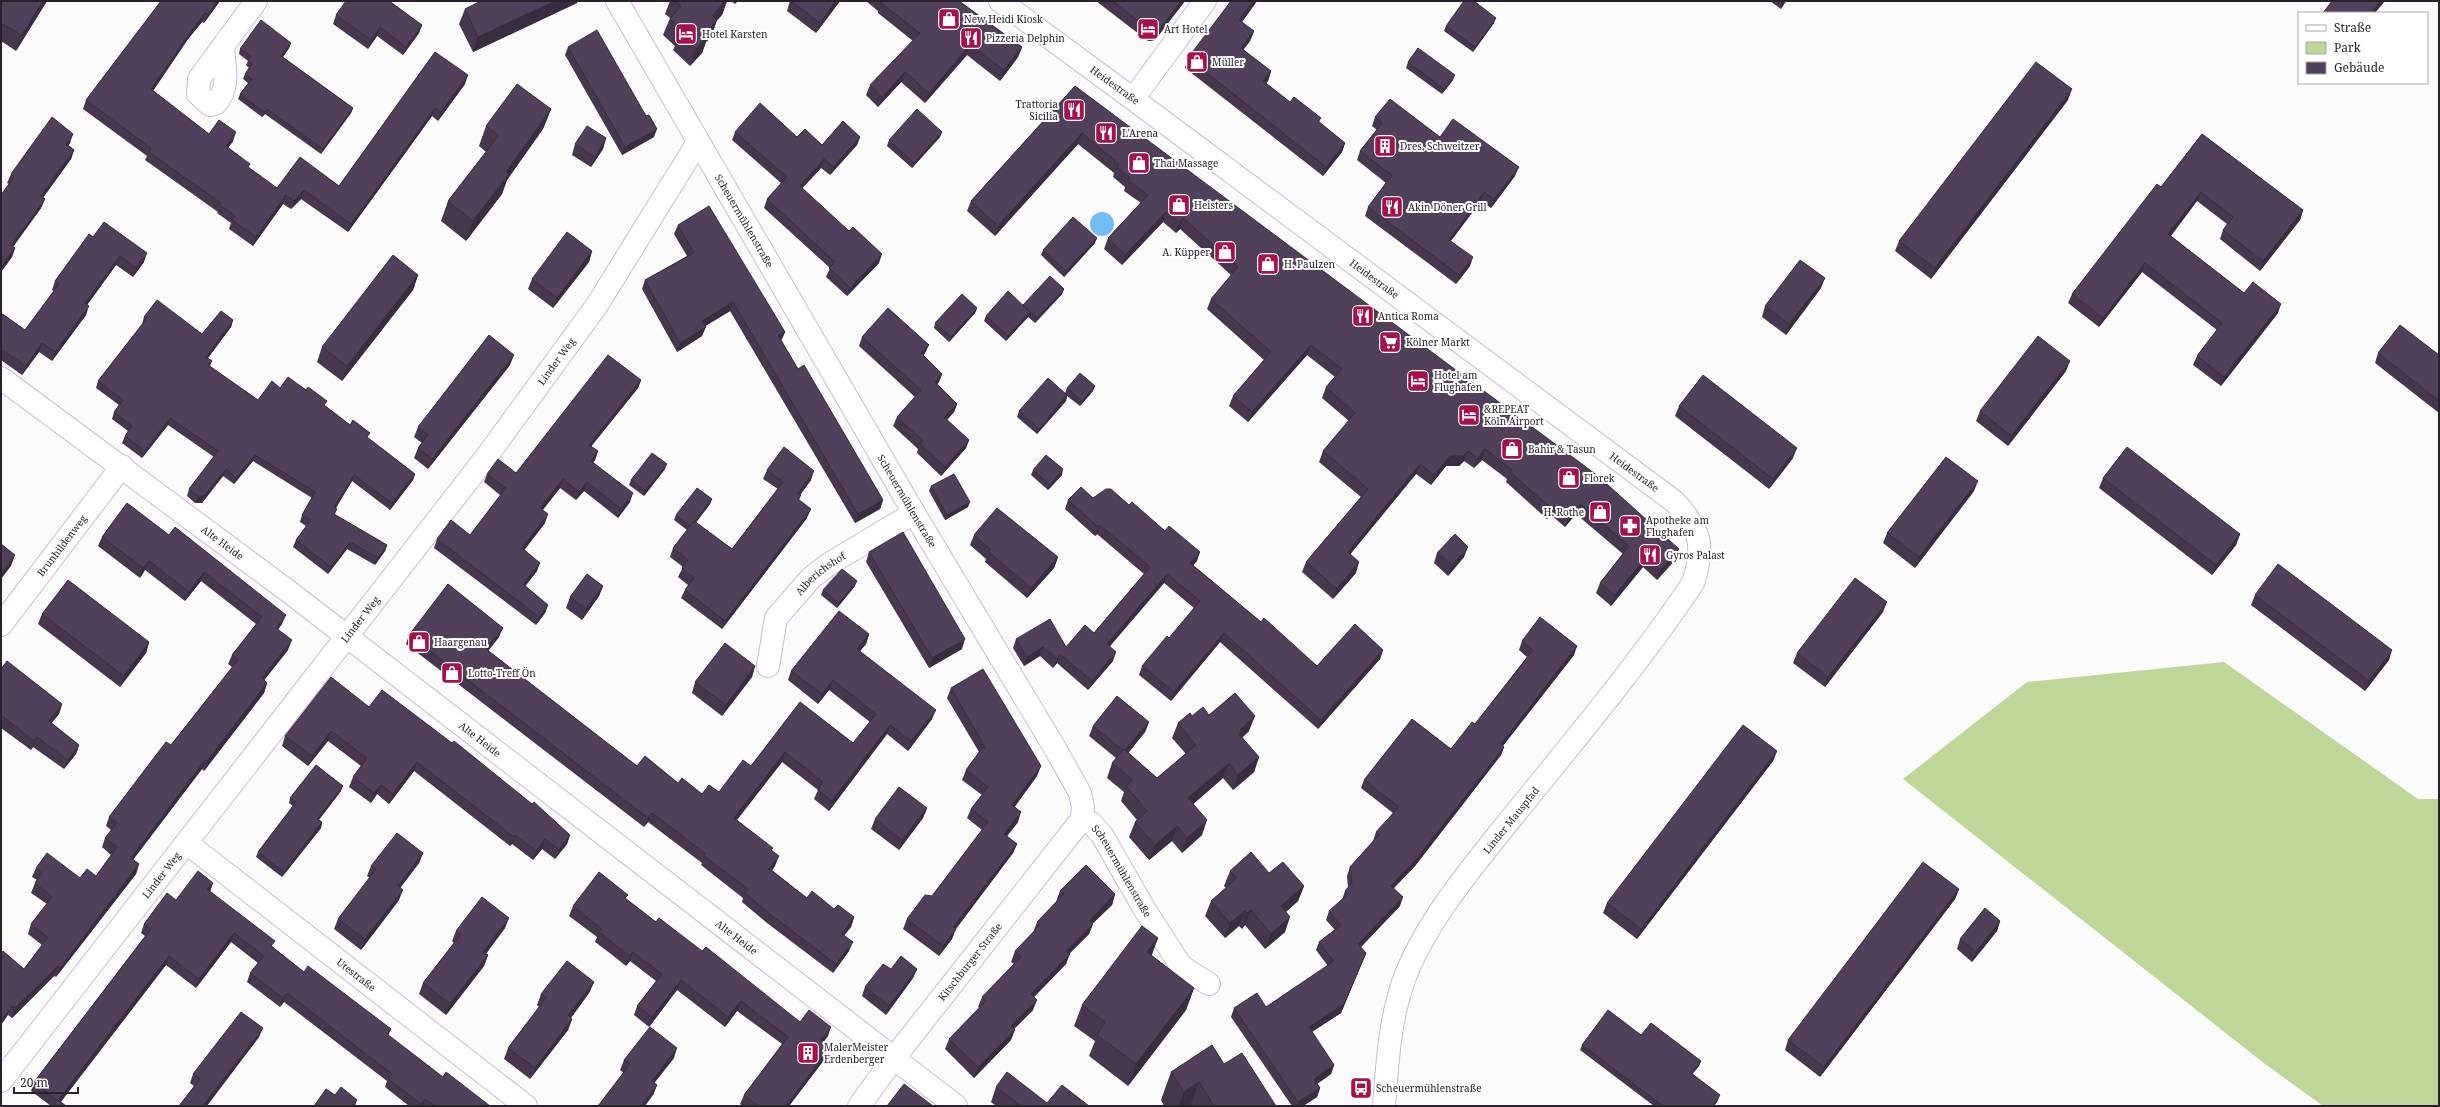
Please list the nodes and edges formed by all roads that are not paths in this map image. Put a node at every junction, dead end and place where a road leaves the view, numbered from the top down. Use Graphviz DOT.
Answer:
graph roads {
  1 [pos="256,1"];
  2 [pos="617,1"];
  3 [pos="1000,1"];
  4 [pos="1205,1"];
  5 [pos="223,49"];
  6 [pos="1133,99"];
  7 [pos="698,142"];
  8 [pos="1,378"];
  9 [pos="122,466"];
  10 [pos="914,513"];
  11 [pos="1700,562"];
  12 [pos="1,625"];
  13 [pos="347,637"];
  14 [pos="768,666"];
  15 [pos="1082,819"];
  16 [pos="188,844"];
  17 [pos="1209,984"];
  18 [pos="894,1058"];
  19 [pos="1,1081"];
  20 [pos="526,1106"];
  21 [pos="859,1106"];
  22 [pos="956,1106"];
  23 [pos="1384,1106"];
  1 -- 5 [label="street"];
  2 -- 7 [label="street, Scheuermühlenstraße"];
  3 -- 6 [label="street, Heidestraße"];
  4 -- 6 [label="street"];
  6 -- 11 [label="street, Heidestraße"];
  7 -- 10 [label="street, Scheuermühlenstraße"];
  7 -- 13 [label="street, Linder Weg"];
  8 -- 9 [label="street, Alte Heide"];
  9 -- 12 [label="street, Brunhildenweg"];
  9 -- 13 [label="street, Alte Heide"];
  10 -- 14 [label="street, Alberichshof"];
  10 -- 15 [label="street, Scheuermühlenstraße"];
  11 -- 23 [label="street, Linder Mauspfad"];
  13 -- 16 [label="street, Linder Weg"];
  13 -- 18 [label="street, Alte Heide"];
  15 -- 17 [label="street, Scheuermühlenstraße"];
  15 -- 18 [label="street, Kitschburger Straße"];
  16 -- 19 [label="street, Linder Weg"];
  16 -- 20 [label="street, Utestraße"];
  18 -- 21 [label="street, Kitschburger Straße"];
  18 -- 22 [label="street, Alte Heide"];
}
